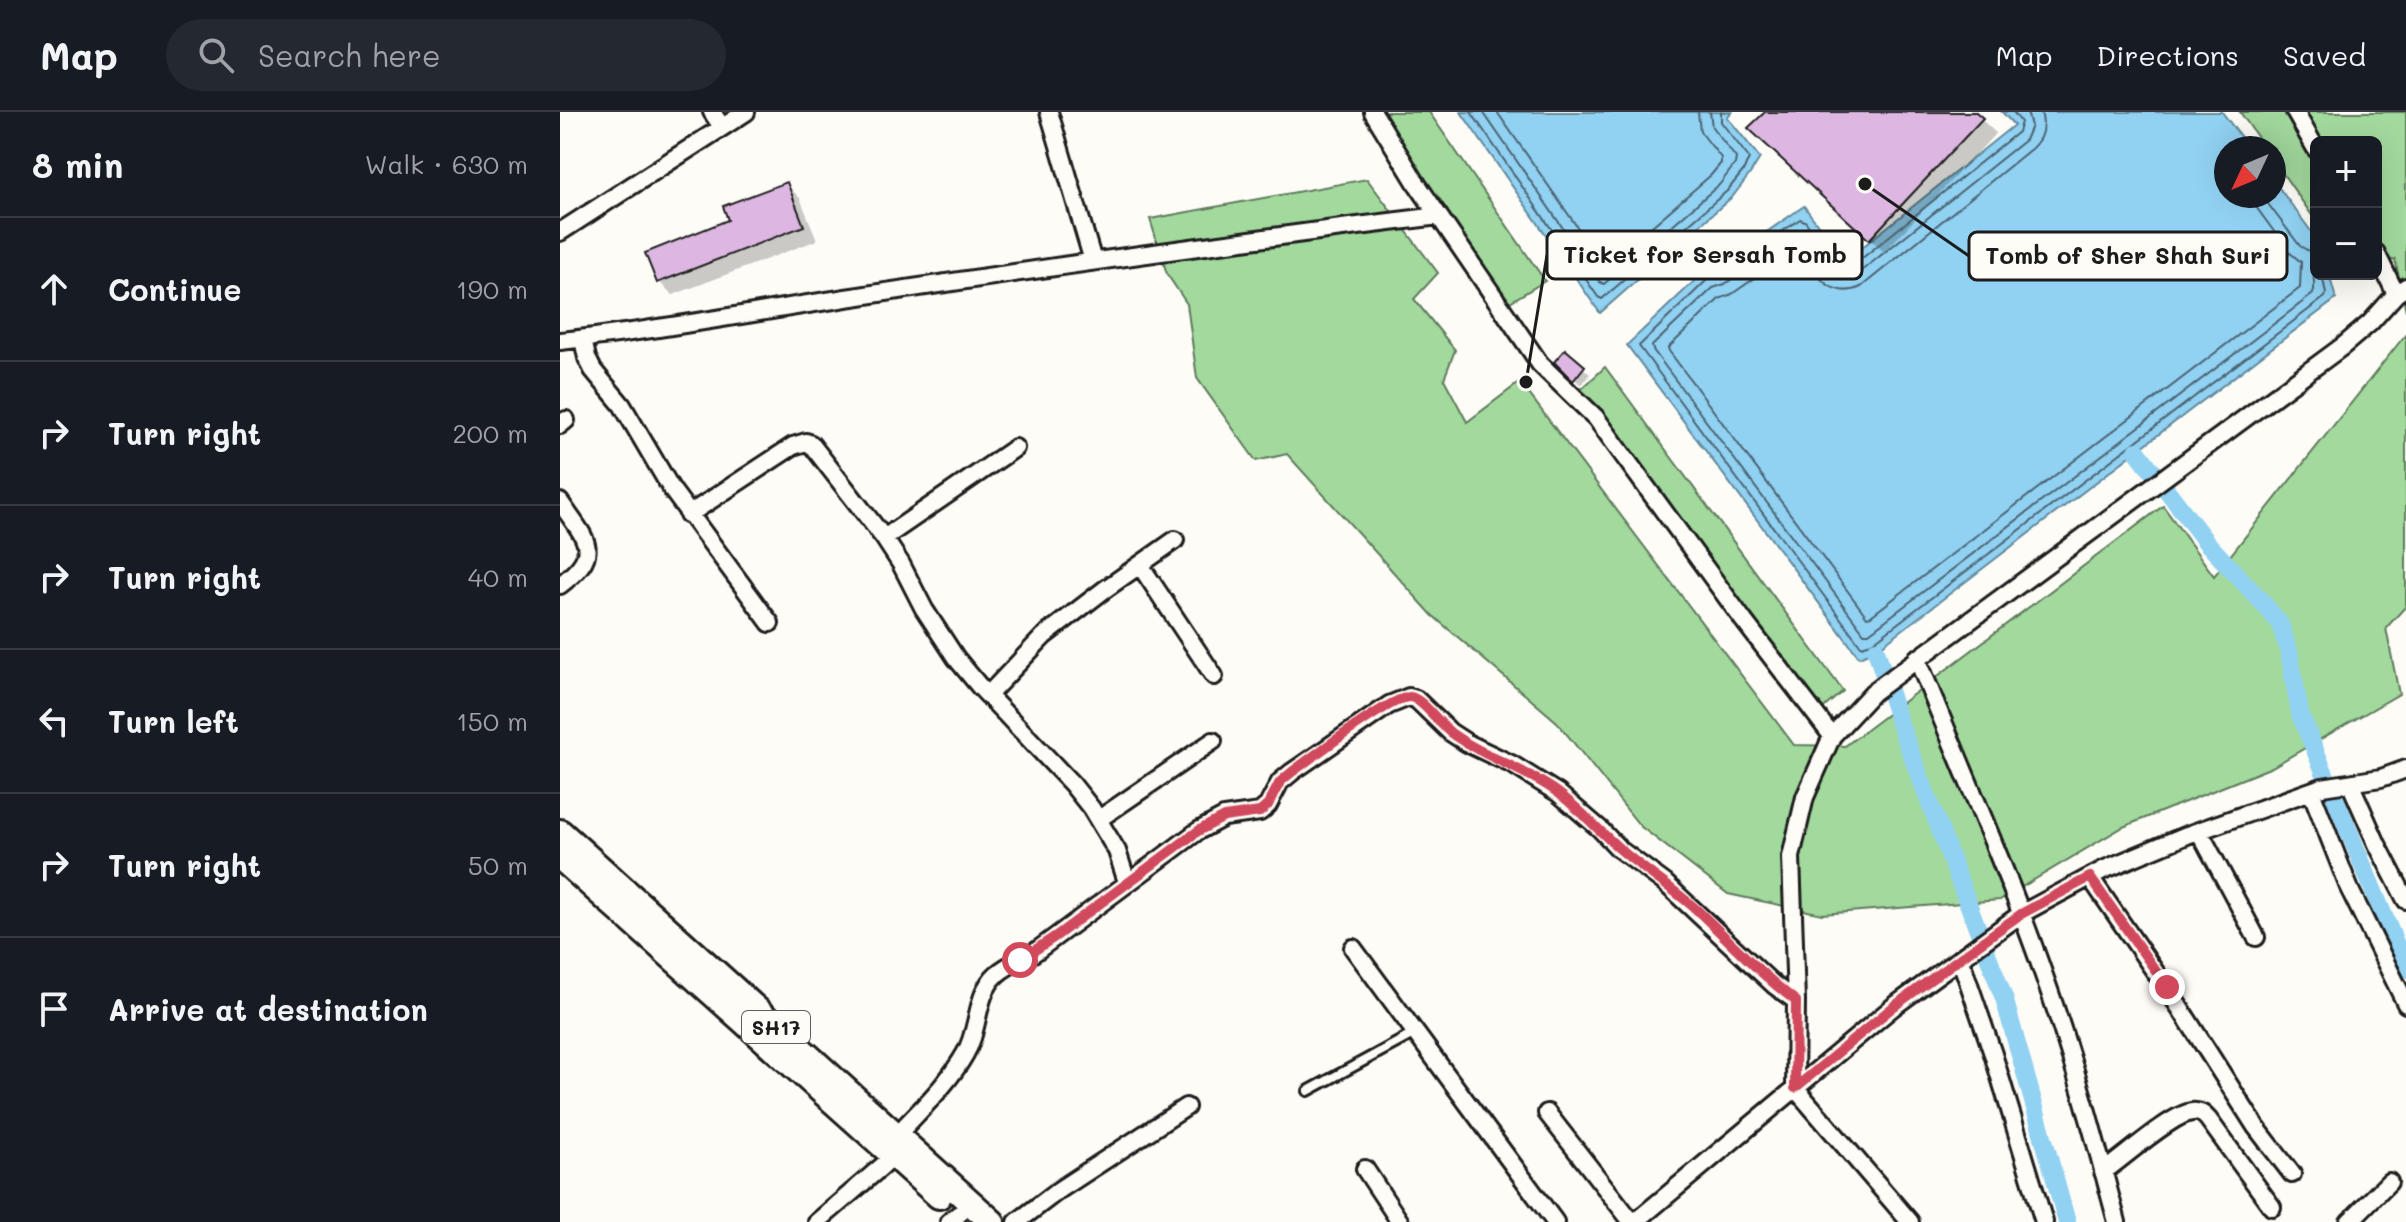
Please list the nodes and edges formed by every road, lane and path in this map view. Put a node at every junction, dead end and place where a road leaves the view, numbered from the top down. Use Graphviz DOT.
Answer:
graph roads {
  1 [pos="712,112"];
  2 [pos="746,112"];
  3 [pos="1049,112"];
  4 [pos="1373,112"];
  5 [pos="2295,112"];
  6 [pos="722,127"];
  7 [pos="2310,138"];
  8 [pos="1439,216"];
  9 [pos="560,232"];
  10 [pos="1093,261"];
  11 [pos="2382,262"];
  12 [pos="2401,290"];
  13 [pos="583,339"];
  14 [pos="560,341"];
  15 [pos="1015,448"];
  16 [pos="560,502"];
  17 [pos="688,515"];
  18 [pos="884,538"];
  19 [pos="1175,540"];
  20 [pos="1140,565"];
  21 [pos="560,585"];
  22 [pos="770,623"];
  23 [pos="1911,663"];
  24 [pos="1214,676"];
  25 [pos="988,695"];
  26 [pos="1832,736"];
  27 [pos="1213,741"];
  28 [pos="2406,769"];
  29 [pos="2346,784"];
  30 [pos="2317,789"];
  31 [pos="1099,819"];
  32 [pos="2199,831"];
  33 [pos="560,832"];
  34 [pos="560,857"];
  35 [pos="2090,877"];
  36 [pos="1127,882"];
  37 [pos="2406,900"];
  38 [pos="2021,914"];
  39 [pos="2256,937"];
  40 [pos="1353,948"];
  41 [pos="1963,956"];
  42 [pos="1796,1001"];
  43 [pos="2406,1004"];
  44 [pos="1416,1033"];
  45 [pos="1795,1088"];
  46 [pos="1308,1091"];
  47 [pos="1186,1107"];
  48 [pos="1547,1113"];
  49 [pos="895,1146"];
  50 [pos="1365,1169"];
  51 [pos="2103,1172"];
  52 [pos="2292,1174"];
  53 [pos="2389,1182"];
  54 [pos="2272,1207"];
  55 [pos="959,1219"];
  56 [pos="817,1222"];
  57 [pos="992,1222"];
  58 [pos="1017,1222"];
  59 [pos="1400,1222"];
  60 [pos="1555,1222"];
  61 [pos="1634,1222"];
  62 [pos="1910,1222"];
  63 [pos="2044,1222"];
  64 [pos="2117,1222"];
  65 [pos="2349,1222"];
  1 -- 6 [label="street"];
  2 -- 6 [label="street"];
  3 -- 10 [label="street"];
  4 -- 8 [label="street"];
  5 -- 7 [label="street"];
  6 -- 9 [label="street"];
  8 -- 10 [label="street"];
  8 -- 26 [label="street"];
  10 -- 13 [label="street"];
  11 -- 12 [label="street"];
  12 -- 23 [label="street"];
  13 -- 14 [label="street"];
  13 -- 17 [label="street"];
  15 -- 18 [label="street"];
  16 -- 21 [label="street"];
  17 -- 18 [label="street"];
  17 -- 22 [label="street"];
  18 -- 25 [label="street"];
  19 -- 20 [label="street"];
  20 -- 24 [label="street"];
  20 -- 25 [label="street"];
  23 -- 26 [label="street"];
  23 -- 38 [label="street"];
  25 -- 31 [label="street"];
  26 -- 42 [label="street"];
  27 -- 31 [label="street"];
  28 -- 29 [label="street"];
  29 -- 30 [label="street"];
  29 -- 37 [label="street"];
  30 -- 32 [label="street"];
  30 -- 43 [label="street"];
  31 -- 36 [label="street"];
  32 -- 35 [label="street"];
  32 -- 39 [label="street"];
  33 -- 49 [label="main road, SH17"];
  34 -- 49 [label="main road, SH17"];
  35 -- 38 [label="street"];
  35 -- 52 [label="street"];
  36 -- 42 [label="street"];
  36 -- 49 [label="street"];
  38 -- 41 [label="street"];
  38 -- 51 [label="street"];
  40 -- 44 [label="street"];
  41 -- 45 [label="street"];
  41 -- 63 [label="street"];
  42 -- 45 [label="street"];
  44 -- 46 [label="lane"];
  44 -- 60 [label="street"];
  45 -- 61 [label="street"];
  45 -- 62 [label="street"];
  47 -- 58 [label="street"];
  48 -- 61 [label="street"];
  49 -- 55 [label="main road, SH17"];
  49 -- 56 [label="street"];
  49 -- 57 [label="main road, SH17"];
  50 -- 59 [label="street"];
  51 -- 54 [label="street"];
  51 -- 64 [label="street"];
  53 -- 65 [label="street"];
}
